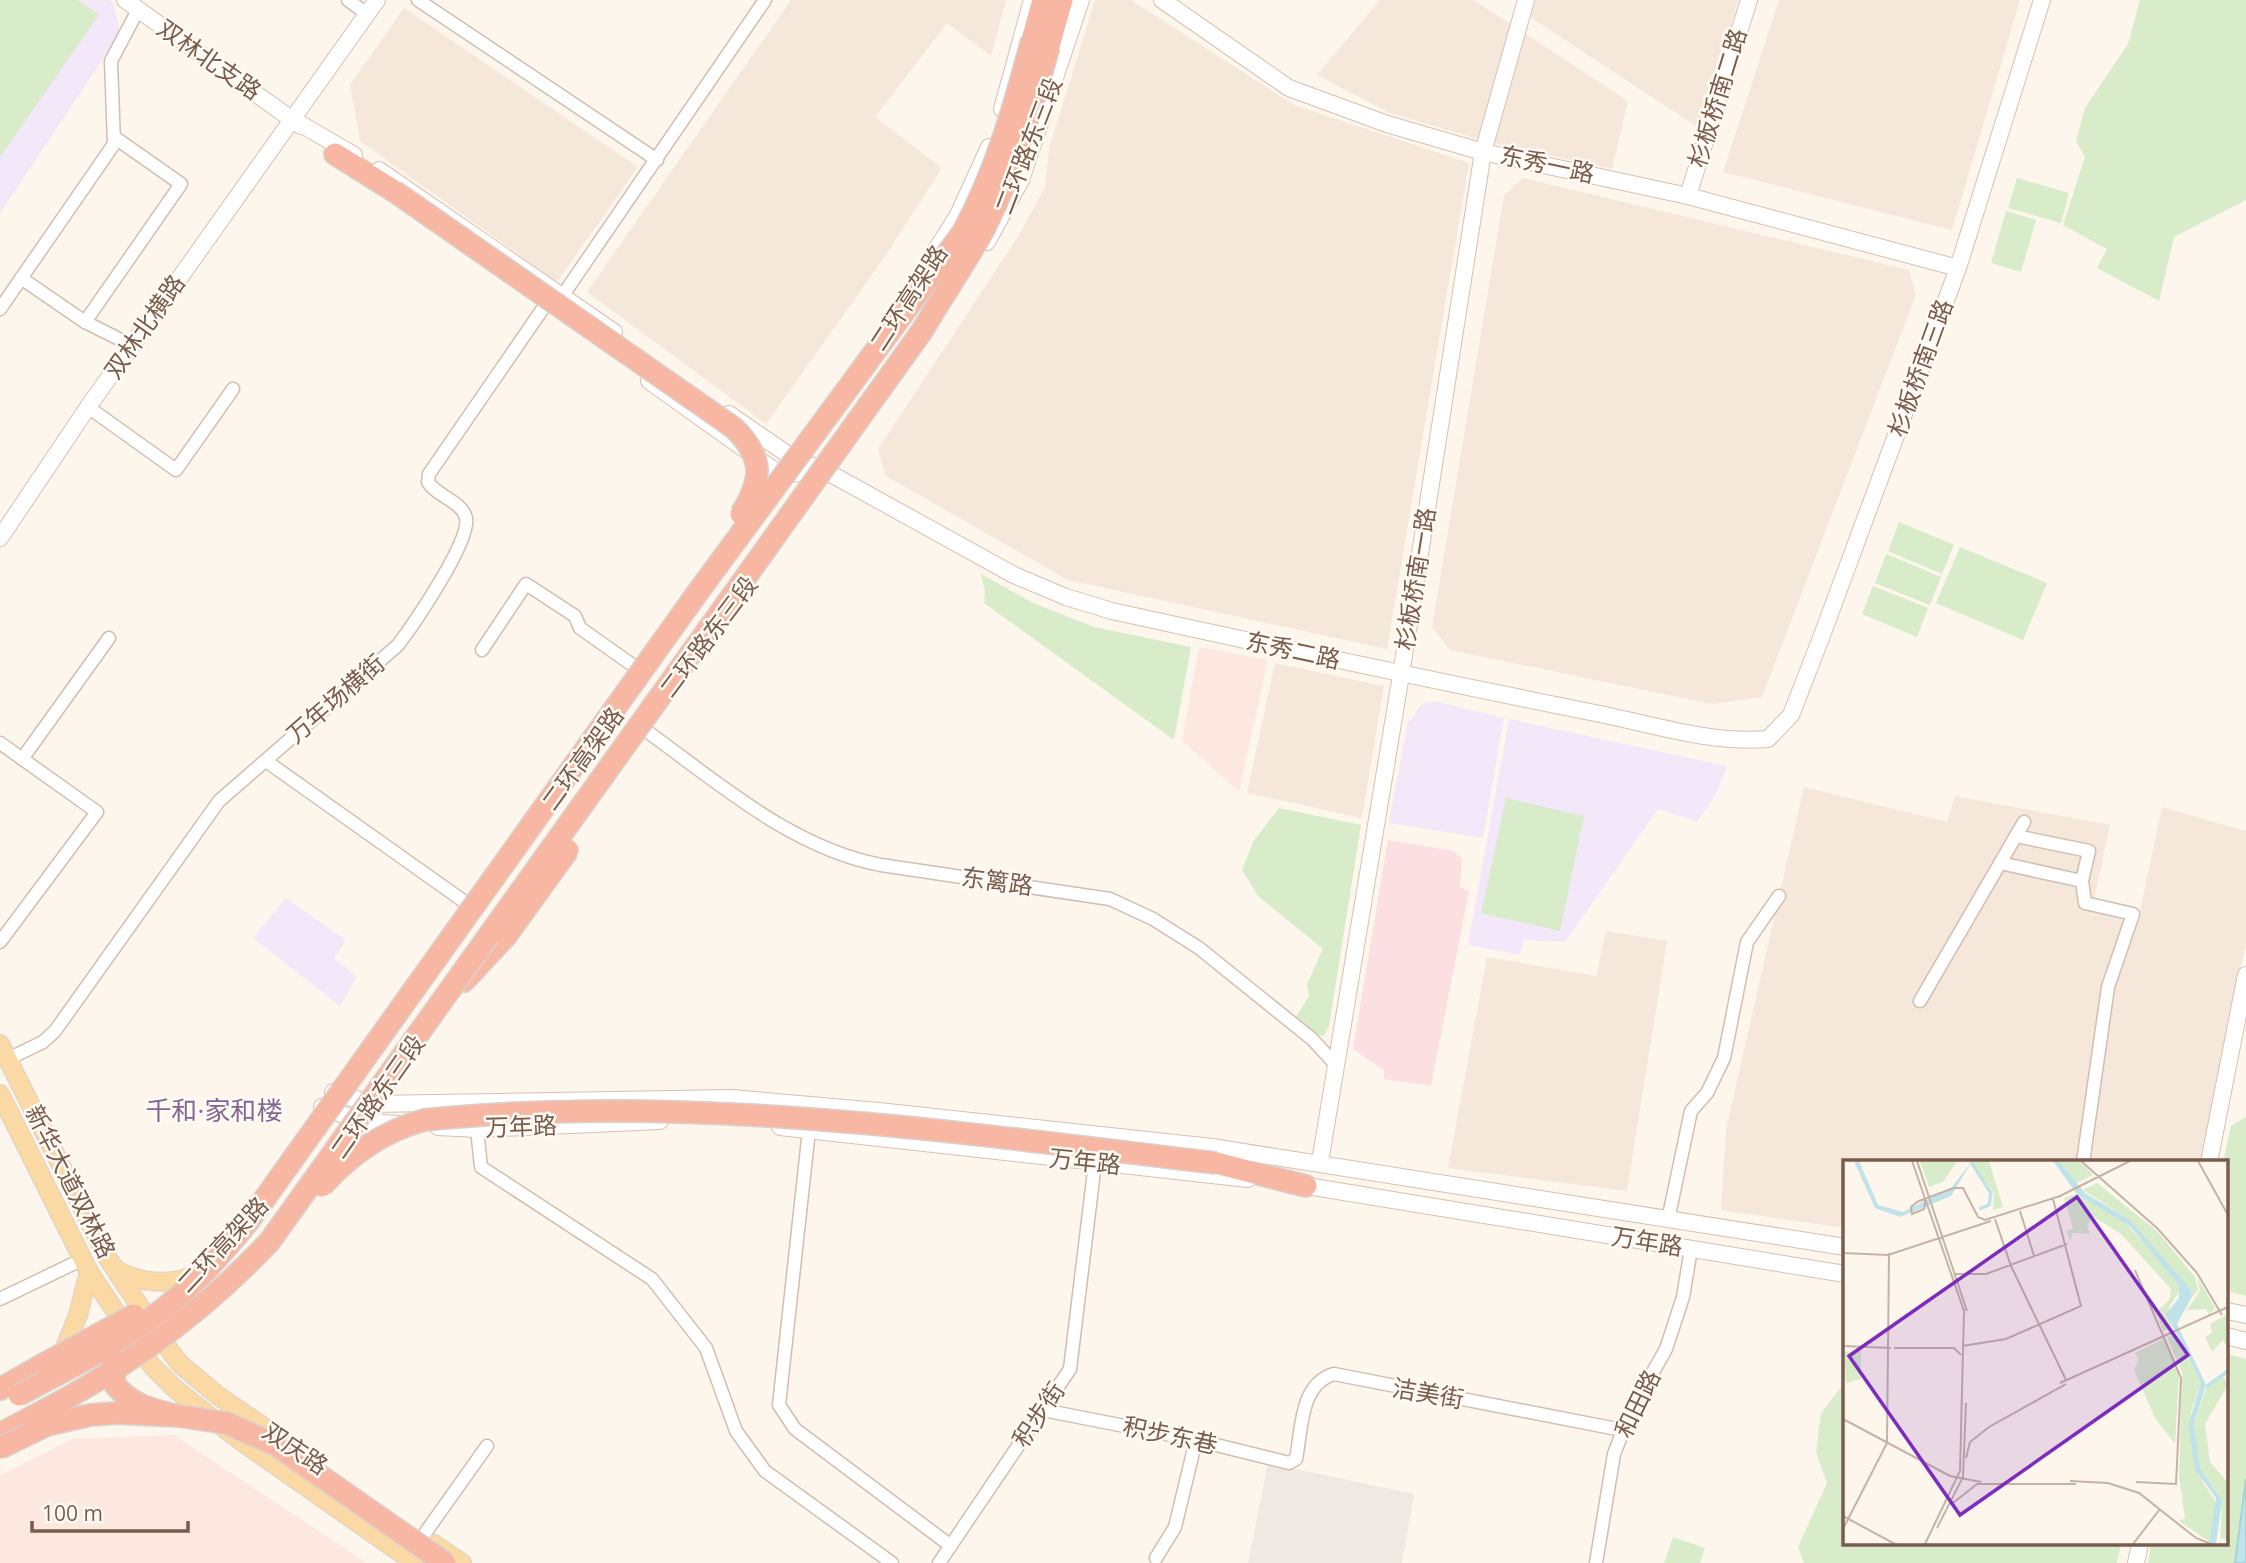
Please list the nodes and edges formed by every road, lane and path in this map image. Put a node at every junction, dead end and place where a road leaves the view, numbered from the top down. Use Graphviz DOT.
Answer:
graph roads {
  1 [pos="348,0"];
  2 [pos="377,0"];
  3 [pos="418,0"];
  4 [pos="765,0"];
  5 [pos="1031,0"];
  6 [pos="1042,0"];
  7 [pos="1062,0"];
  8 [pos="1081,0"];
  9 [pos="1162,0"];
  10 [pos="1527,0"];
  11 [pos="1749,0"];
  12 [pos="2042,0"];
  13 [pos="131,5"];
  14 [pos="367,14"];
  15 [pos="292,119"];
  16 [pos="114,137"];
  17 [pos="1483,152"];
  18 [pos="335,154"];
  19 [pos="657,160"];
  20 [pos="1688,196"];
  21 [pos="1958,268"];
  22 [pos="21,278"];
  23 [pos="563,295"];
  24 [pos="544,307"];
  25 [pos="0,309"];
  26 [pos="85,322"];
  27 [pos="131,345"];
  28 [pos="233,389"];
  29 [pos="88,407"];
  30 [pos="790,456"];
  31 [pos="832,466"];
  32 [pos="778,473"];
  33 [pos="0,538"];
  34 [pos="698,592"];
  35 [pos="109,638"];
  36 [pos="482,650"];
  37 [pos="638,669"];
  38 [pos="1401,675"];
  39 [pos="641,727"];
  40 [pos="1781,729"];
  41 [pos="0,743"];
  42 [pos="22,759"];
  43 [pos="266,761"];
  44 [pos="2024,822"];
  45 [pos="2016,836"];
  46 [pos="2000,863"];
  47 [pos="2082,881"];
  48 [pos="1779,896"];
  49 [pos="469,905"];
  50 [pos="0,942"];
  51 [pos="443,946"];
  52 [pos="2246,975"];
  53 [pos="446,1001"];
  54 [pos="1920,1001"];
  55 [pos="4,1052"];
  56 [pos="1336,1065"];
  57 [pos="333,1092"];
  58 [pos="0,1094"];
  59 [pos="372,1104"];
  60 [pos="322,1107"];
  61 [pos="879,1111"];
  62 [pos="361,1121"];
  63 [pos="477,1129"];
  64 [pos="809,1130"];
  65 [pos="877,1138"];
  66 [pos="2083,1160"];
  67 [pos="2209,1160"];
  68 [pos="1320,1162"];
  69 [pos="1095,1163"];
  70 [pos="1306,1186"];
  71 [pos="1668,1220"];
  72 [pos="270,1241"];
  73 [pos="1843,1247"];
  74 [pos="1691,1249"];
  75 [pos="86,1265"];
  76 [pos="115,1269"];
  77 [pos="197,1274"];
  78 [pos="1843,1274"];
  79 [pos="161,1295"];
  80 [pos="0,1299"];
  81 [pos="2228,1311"];
  82 [pos="2246,1315"];
  83 [pos="146,1316"];
  84 [pos="127,1329"];
  85 [pos="2228,1336"];
  86 [pos="2246,1341"];
  87 [pos="164,1343"];
  88 [pos="143,1354"];
  89 [pos="50,1365"];
  90 [pos="0,1391"];
  91 [pos="0,1404"];
  92 [pos="1043,1410"];
  93 [pos="30,1412"];
  94 [pos="179,1416"];
  95 [pos="0,1428"];
  96 [pos="1622,1430"];
  97 [pos="0,1434"];
  98 [pos="234,1436"];
  99 [pos="1196,1440"];
  100 [pos="487,1446"];
  101 [pos="0,1448"];
  102 [pos="1296,1459"];
  103 [pos="423,1536"];
  104 [pos="951,1546"];
  105 [pos="1156,1558"];
  106 [pos="415,1563"];
  107 [pos="445,1563"];
  108 [pos="462,1563"];
  109 [pos="892,1563"];
  110 [pos="939,1563"];
  111 [pos="1596,1563"];
  1 -- 14 [label="street"];
  2 -- 14 [label="main road, 双林北横路"];
  3 -- 19 [label="street"];
  4 -- 19 [label="street"];
  5 -- 30 [label="main road, 二环路东三段"];
  6 -- 34 [label="highway, 二环高架路, bridge"];
  7 -- 31 [label="highway, 二环高架路, bridge"];
  8 -- 31 [label="main road, 二环路东三段"];
  9 -- 17 [label="main road, 东秀一路"];
  10 -- 17 [label="main road, 杉板桥南一路"];
  11 -- 20 [label="main road, 杉板桥南二路"];
  12 -- 21 [label="main road, 杉板桥南三路"];
  13 -- 15 [label="main road, 双林北支路"];
  13 -- 16 [label="street"];
  14 -- 15 [label="main road, 双林北横路"];
  15 -- 18 [label="main road"];
  15 -- 23 [label="main road, 东秀二路"];
  15 -- 27 [label="main road, 双林北横路"];
  16 -- 22 [label="street"];
  16 -- 26 [label="street"];
  17 -- 20 [label="main road, 东秀一路"];
  17 -- 38 [label="main road, 杉板桥南一路"];
  18 -- 24 [label="main road"];
  18 -- 34 [label="highway, bridge"];
  19 -- 23 [label="street"];
  20 -- 21 [label="main road, 东秀一路"];
  21 -- 40 [label="main road, 杉板桥南三路"];
  22 -- 25 [label="street"];
  22 -- 26 [label="street"];
  23 -- 30 [label="main road, 东秀二路"];
  24 -- 32 [label="main road"];
  24 -- 43 [label="street, 万年场横街"];
  26 -- 27 [label="street"];
  27 -- 29 [label="main road, 双林北横路"];
  28 -- 29 [label="street"];
  29 -- 33 [label="main road, 双林北横路"];
  30 -- 31 [label="main road, 东秀二路"];
  30 -- 32 [label="main road, 二环路东三段"];
  31 -- 32 [label="main road"];
  31 -- 38 [label="main road, 东秀二路"];
  31 -- 39 [label="main road, 二环路东三段"];
  31 -- 53 [label="highway, bridge"];
  31 -- 72 [label="highway, 二环高架路, bridge"];
  32 -- 37 [label="main road, 二环路东三段"];
  34 -- 51 [label="highway, 二环高架路, bridge"];
  35 -- 42 [label="street"];
  36 -- 37 [label="street"];
  37 -- 49 [label="main road, 二环路东三段"];
  38 -- 40 [label="main road, 东秀二路"];
  38 -- 56 [label="main road, 杉板桥南一路"];
  39 -- 53 [label="main road, 二环路东三段"];
  39 -- 56 [label="street, 东篱路"];
  41 -- 42 [label="street"];
  42 -- 50 [label="street"];
  43 -- 49 [label="street"];
  43 -- 55 [label="street, 万年场横街"];
  44 -- 45 [label="street"];
  45 -- 46 [label="street"];
  45 -- 47 [label="street"];
  46 -- 47 [label="street"];
  46 -- 54 [label="street"];
  47 -- 66 [label="street"];
  48 -- 71 [label="street"];
  49 -- 57 [label="main road, 二环路东三段"];
  51 -- 79 [label="highway, bridge"];
  51 -- 91 [label="highway, 二环高架路, bridge"];
  52 -- 67 [label="main road"];
  53 -- 59 [label="main road, 二环路东三段"];
  55 -- 76 [label="main road, 新华大道双林路"];
  56 -- 68 [label="main road, 杉板桥南一路"];
  57 -- 59 [label="main road, 万年路"];
  57 -- 60 [label="main road, 二环路东三段"];
  58 -- 75 [label="main road, 新华大道双林路"];
  59 -- 61 [label="main road, 万年路"];
  59 -- 62 [label="main road, 二环路东三段"];
  60 -- 62 [label="main road, 万年路"];
  60 -- 77 [label="main road, 二环路东三段"];
  61 -- 65 [label="main road"];
  61 -- 68 [label="main road, 万年路"];
  62 -- 63 [label="main road, 万年路"];
  62 -- 87 [label="main road, 二环路东三段"];
  63 -- 64 [label="main road, 万年路"];
  63 -- 109 [label="street"];
  64 -- 65 [label="main road, 万年路"];
  64 -- 104 [label="street"];
  65 -- 69 [label="main road, 万年路"];
  68 -- 71 [label="main road, 万年路"];
  69 -- 70 [label="main road, 万年路"];
  69 -- 92 [label="street, 积步街"];
  70 -- 72 [label="highway, bridge"];
  70 -- 74 [label="main road, 万年路"];
  71 -- 73 [label="main road, 万年路"];
  72 -- 97 [label="highway, 二环高架路, bridge"];
  74 -- 78 [label="main road, 万年路"];
  74 -- 96 [label="street, 和田路"];
  75 -- 80 [label="street"];
  75 -- 84 [label="main road, 新华大道双林路"];
  75 -- 89 [label="main road"];
  76 -- 77 [label="main road"];
  76 -- 83 [label="main road, 新华大道双林路"];
  77 -- 83 [label="main road, 二环路东三段"];
  79 -- 89 [label="highway, bridge"];
  79 -- 94 [label="highway, bridge"];
  81 -- 82 [label="main road"];
  83 -- 84 [label="main road, 二环路东三段"];
  83 -- 87 [label="main road, 双庆路"];
  84 -- 88 [label="main road, 双庆路"];
  84 -- 89 [label="main road, 二环路东三段"];
  85 -- 86 [label="main road"];
  87 -- 88 [label="main road, 二环路东三段"];
  87 -- 103 [label="main road, 双庆路"];
  88 -- 93 [label="main road, 二环路东三段"];
  88 -- 98 [label="main road, 双庆路"];
  89 -- 90 [label="highway"];
  92 -- 99 [label="street, 积步东巷"];
  92 -- 104 [label="street, 积步街"];
  93 -- 95 [label="main road, 二环路东三段"];
  93 -- 98 [label="main road"];
  94 -- 101 [label="highway, bridge"];
  94 -- 107 [label="highway, bridge"];
  96 -- 102 [label="street, 洁美街"];
  96 -- 111 [label="street, 和田路"];
  98 -- 106 [label="main road, 双庆路"];
  99 -- 102 [label="street, 积步东巷"];
  99 -- 105 [label="street"];
  100 -- 103 [label="street"];
  103 -- 108 [label="main road, 双庆路"];
  104 -- 110 [label="street, 积步街"];
}
